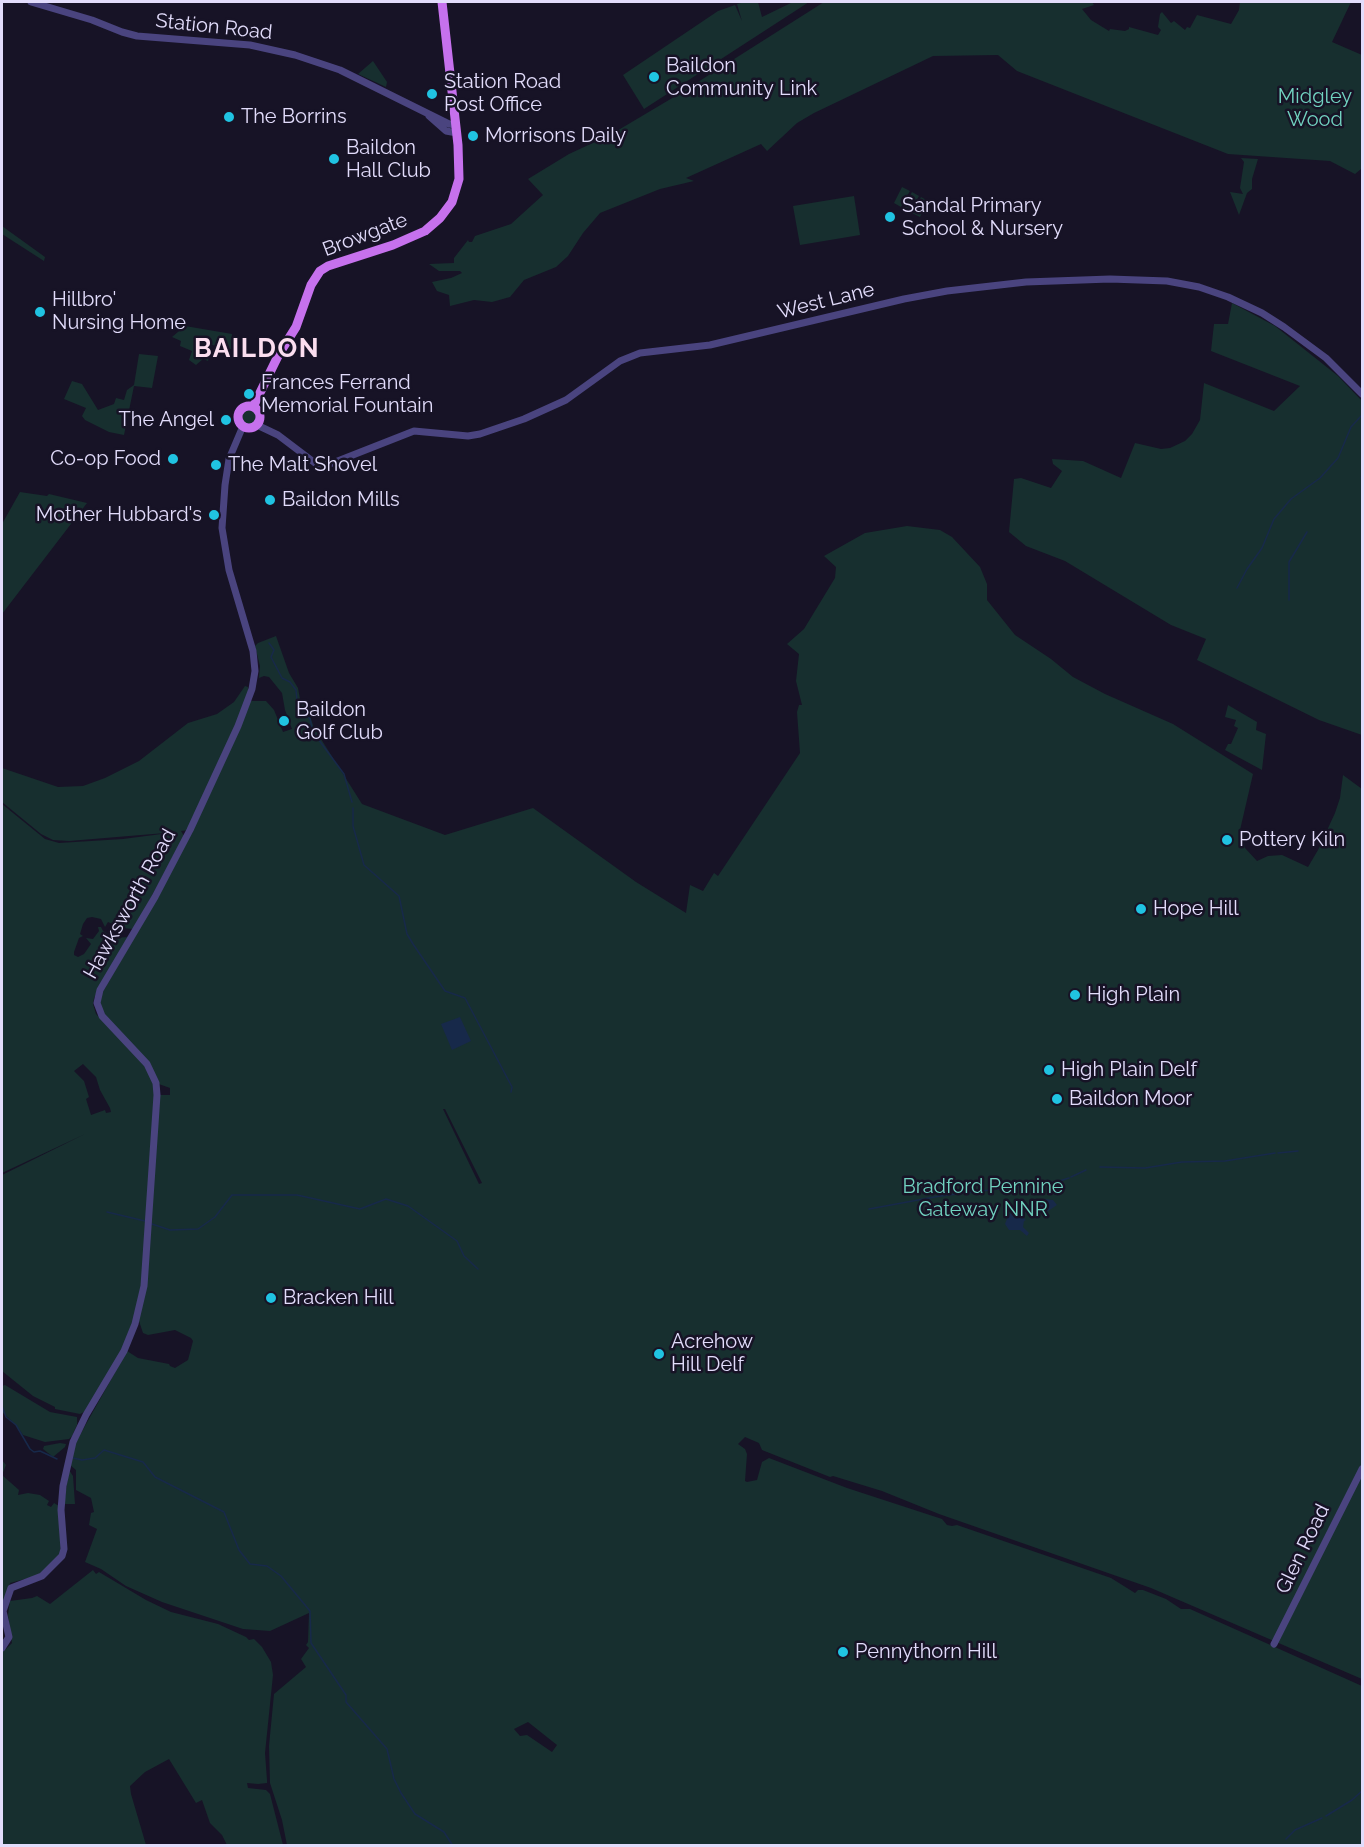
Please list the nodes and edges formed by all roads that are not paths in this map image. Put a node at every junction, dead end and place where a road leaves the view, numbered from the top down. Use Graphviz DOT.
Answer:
graph roads {
  1 [pos="31,2"];
  2 [pos="442,2"];
  3 [pos="456,129"];
  4 [pos="1362,394"];
  5 [pos="253,407"];
  6 [pos="257,425"];
  7 [pos="243,426"];
  8 [pos="1362,1468"];
  9 [pos="1274,1644"];
  10 [pos="2,1648"];
  1 -- 3 [label="street, Station Road"];
  2 -- 3 [label="main road"];
  3 -- 5 [label="main road, Browgate"];
  4 -- 6 [label="street, West Lane"];
  5 -- 6 [label="main road"];
  5 -- 7 [label="main road"];
  6 -- 7 [label="main road"];
  7 -- 10 [label="street, Hawksworth Road"];
  8 -- 9 [label="street, Glen Road"];
}
